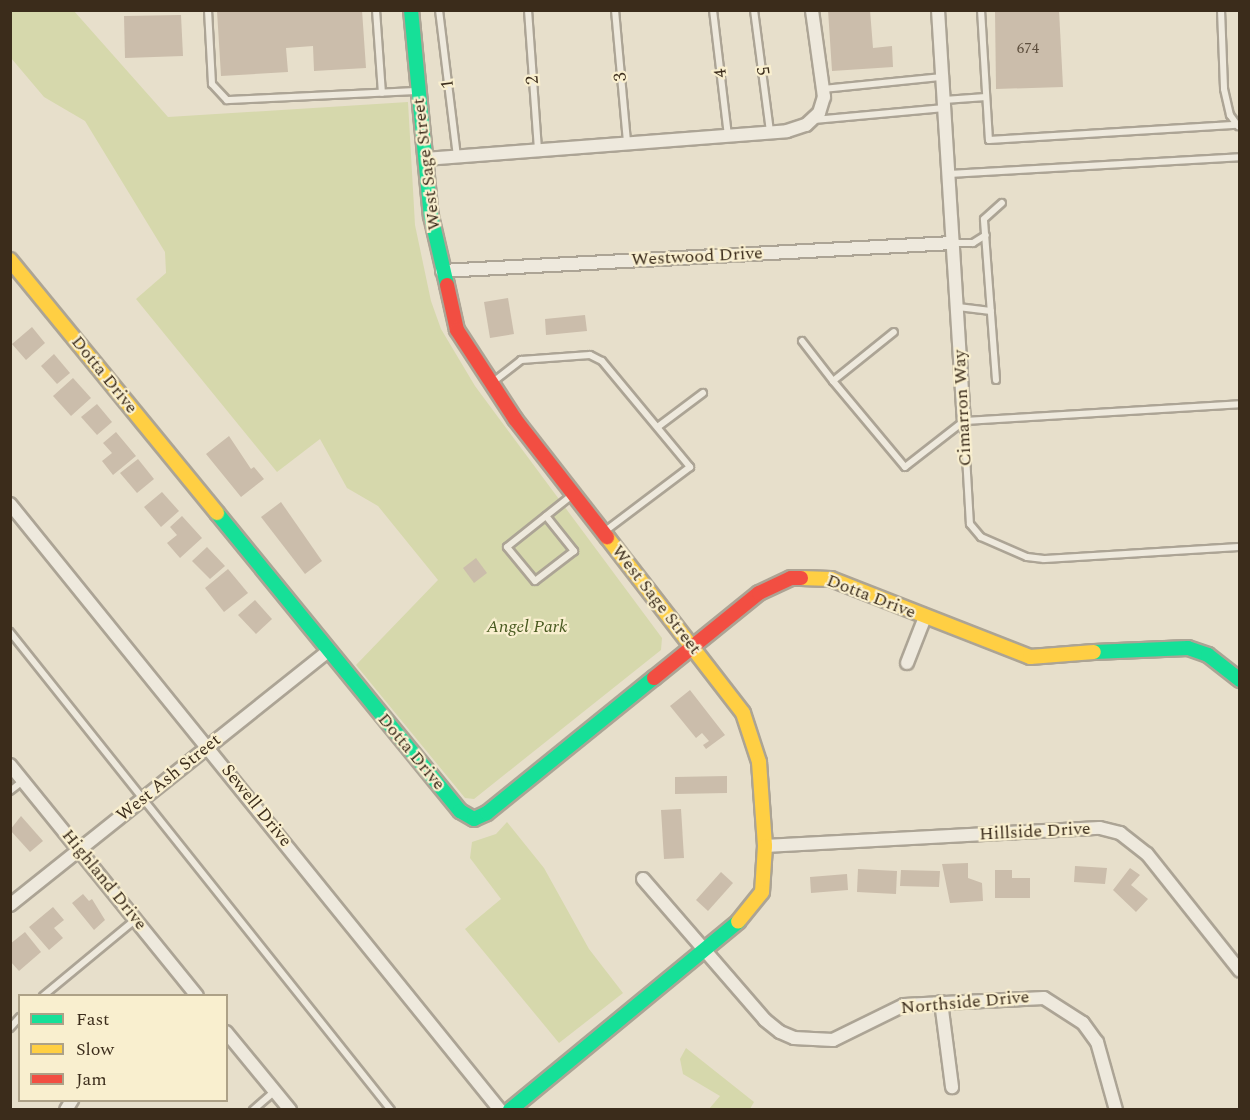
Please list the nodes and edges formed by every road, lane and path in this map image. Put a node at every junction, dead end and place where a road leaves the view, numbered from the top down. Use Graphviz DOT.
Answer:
graph roads {
  1 [pos="208,10"];
  2 [pos="376,10"];
  3 [pos="411,10"];
  4 [pos="439,10"];
  5 [pos="528,10"];
  6 [pos="615,10"];
  7 [pos="713,10"];
  8 [pos="754,10"];
  9 [pos="812,10"];
  10 [pos="938,10"];
  11 [pos="981,10"];
  12 [pos="1221,10"];
  13 [pos="942,77"];
  14 [pos="823,89"];
  15 [pos="418,91"];
  16 [pos="382,93"];
  17 [pos="986,97"];
  18 [pos="944,104"];
  19 [pos="813,120"];
  20 [pos="1238,127"];
  21 [pos="770,132"];
  22 [pos="728,135"];
  23 [pos="627,143"];
  24 [pos="538,150"];
  25 [pos="457,157"];
  26 [pos="1239,157"];
  27 [pos="425,159"];
  28 [pos="949,174"];
  29 [pos="1002,202"];
  30 [pos="986,235"];
  31 [pos="953,243"];
  32 [pos="10,260"];
  33 [pos="442,271"];
  34 [pos="958,307"];
  35 [pos="991,310"];
  36 [pos="894,332"];
  37 [pos="802,340"];
  38 [pos="996,380"];
  39 [pos="833,381"];
  40 [pos="490,384"];
  41 [pos="703,393"];
  42 [pos="1239,404"];
  43 [pos="964,421"];
  44 [pos="658,426"];
  45 [pos="574,494"];
  46 [pos="10,504"];
  47 [pos="546,516"];
  48 [pos="604,532"];
  49 [pos="1239,547"];
  50 [pos="925,617"];
  51 [pos="10,632"];
  52 [pos="692,647"];
  53 [pos="328,651"];
  54 [pos="907,663"];
  55 [pos="1239,680"];
  56 [pos="208,746"];
  57 [pos="10,765"];
  58 [pos="23,781"];
  59 [pos="10,790"];
  60 [pos="144,798"];
  61 [pos="765,846"];
  62 [pos="80,851"];
  63 [pos="643,879"];
  64 [pos="10,905"];
  65 [pos="136,920"];
  66 [pos="705,950"];
  67 [pos="1239,971"];
  68 [pos="45,994"];
  69 [pos="193,994"];
  70 [pos="941,1002"];
  71 [pos="228,1034"];
  72 [pos="951,1087"];
  73 [pos="275,1091"];
  74 [pos="253,1110"];
  75 [pos="290,1110"];
  76 [pos="391,1110"];
  77 [pos="500,1110"];
  78 [pos="510,1110"];
  79 [pos="1116,1110"];
  1 -- 16 [label="lane"];
  2 -- 16 [label="lane"];
  3 -- 15 [label="street, West Sage Street"];
  4 -- 25 [label="lane, 1"];
  5 -- 24 [label="lane, 2"];
  6 -- 23 [label="lane, 3"];
  7 -- 22 [label="lane, 4"];
  8 -- 21 [label="lane, 5"];
  9 -- 14 [label="street"];
  10 -- 13 [label="street, Cimarron Way"];
  11 -- 17 [label="lane"];
  12 -- 20 [label="lane"];
  13 -- 14 [label="lane"];
  13 -- 18 [label="street, Cimarron Way"];
  14 -- 19 [label="street"];
  15 -- 16 [label="lane"];
  15 -- 27 [label="street, West Sage Street"];
  17 -- 18 [label="lane"];
  17 -- 20 [label="lane"];
  18 -- 19 [label="lane"];
  18 -- 28 [label="street, Cimarron Way"];
  19 -- 21 [label="street"];
  21 -- 22 [label="street"];
  22 -- 23 [label="street"];
  23 -- 24 [label="street"];
  24 -- 25 [label="street"];
  25 -- 27 [label="street"];
  26 -- 28 [label="lane"];
  27 -- 33 [label="street, West Sage Street"];
  28 -- 31 [label="street, Cimarron Way"];
  29 -- 30 [label="lane"];
  30 -- 31 [label="lane"];
  30 -- 35 [label="lane"];
  31 -- 33 [label="street, Westwood Drive"];
  31 -- 34 [label="street, Cimarron Way"];
  32 -- 53 [label="street, Dotta Drive"];
  33 -- 40 [label="street, West Sage Street"];
  34 -- 35 [label="lane"];
  34 -- 43 [label="street, Cimarron Way"];
  35 -- 38 [label="lane"];
  36 -- 39 [label="lane"];
  37 -- 39 [label="lane"];
  39 -- 43 [label="lane"];
  40 -- 44 [label="lane"];
  40 -- 45 [label="street, West Sage Street"];
  41 -- 44 [label="lane"];
  42 -- 43 [label="lane"];
  43 -- 49 [label="lane, Cimarron Way"];
  44 -- 48 [label="lane"];
  45 -- 47 [label="lane"];
  45 -- 48 [label="street, West Sage Street"];
  46 -- 56 [label="street, Sewell Drive"];
  47 -- 47 [label="lane"];
  48 -- 52 [label="street, West Sage Street"];
  50 -- 52 [label="street, Dotta Drive"];
  50 -- 54 [label="street, Dotta Drive"];
  50 -- 55 [label="street, Dotta Drive"];
  51 -- 60 [label="lane"];
  52 -- 53 [label="street, Dotta Drive"];
  52 -- 61 [label="street, West Sage Street"];
  53 -- 56 [label="street, West Ash Street"];
  56 -- 60 [label="street, West Ash Street"];
  56 -- 77 [label="street, Sewell Drive"];
  57 -- 58 [label="street, Highland Drive"];
  58 -- 59 [label="lane"];
  58 -- 62 [label="street, Highland Drive"];
  60 -- 62 [label="street, West Ash Street"];
  60 -- 76 [label="lane"];
  61 -- 66 [label="street, West Sage Street"];
  61 -- 67 [label="street, Hillside Drive"];
  62 -- 64 [label="street, West Ash Street"];
  62 -- 65 [label="street, Highland Drive"];
  63 -- 66 [label="street, Northside Drive"];
  65 -- 68 [label="lane"];
  65 -- 69 [label="street, Highland Drive"];
  66 -- 70 [label="street, Northside Drive"];
  66 -- 78 [label="street, West Sage Street"];
  70 -- 72 [label="street"];
  70 -- 79 [label="street, Northside Drive"];
  71 -- 73 [label="street"];
  73 -- 74 [label="lane"];
  73 -- 75 [label="street"];
}
